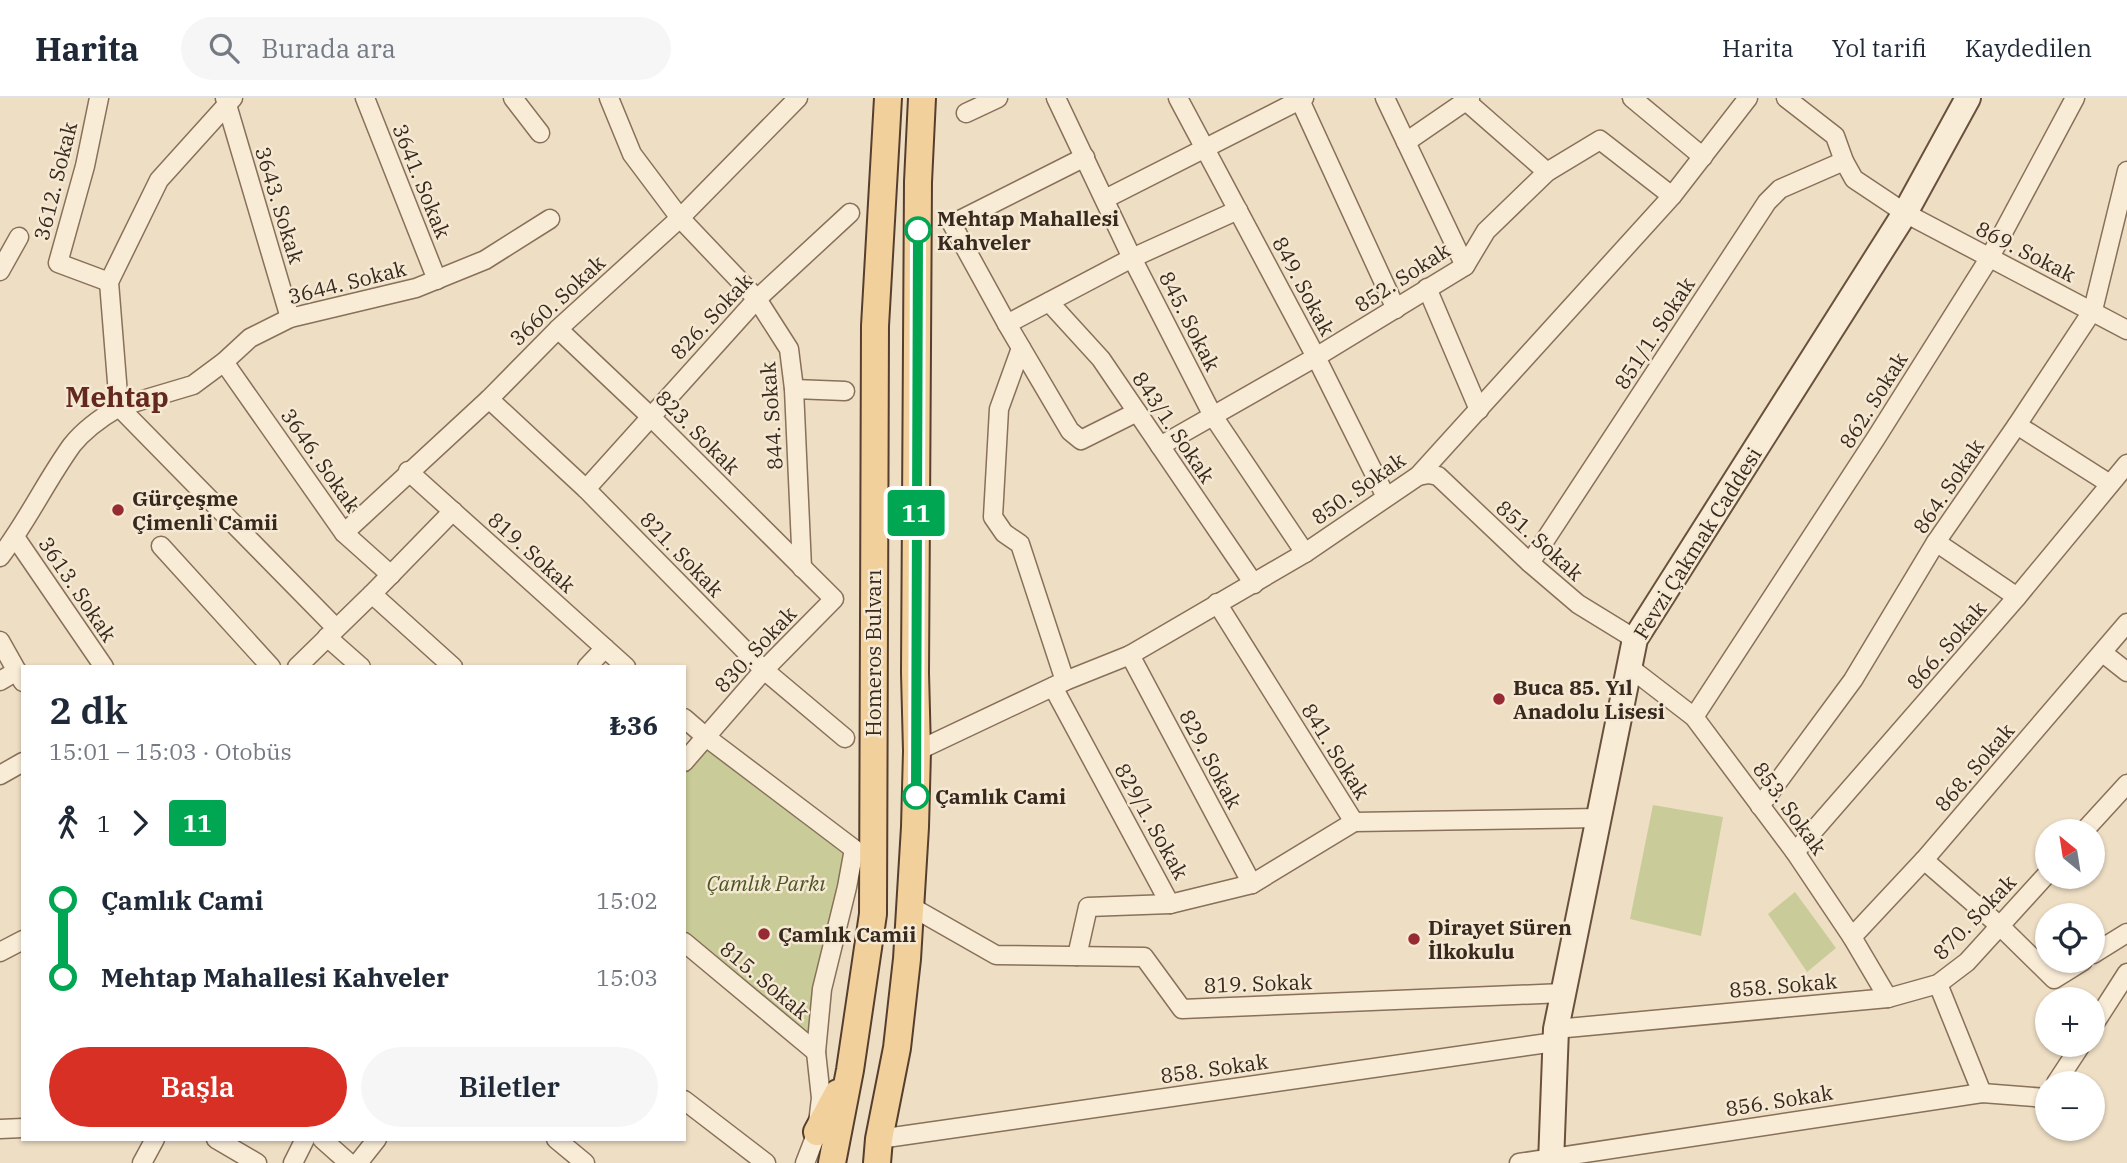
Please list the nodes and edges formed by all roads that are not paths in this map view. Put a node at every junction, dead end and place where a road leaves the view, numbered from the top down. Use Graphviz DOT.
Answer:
graph roads {
  1 [pos="99,98"];
  2 [pos="365,98"];
  3 [pos="513,98"];
  4 [pos="609,98"];
  5 [pos="798,98"];
  6 [pos="888,98"];
  7 [pos="998,98"];
  8 [pos="1056,98"];
  9 [pos="1178,98"];
  10 [pos="1385,98"];
  11 [pos="1632,98"];
  12 [pos="1748,98"];
  13 [pos="1786,98"];
  14 [pos="2075,98"];
  15 [pos="922,99"];
  16 [pos="1301,99"];
  17 [pos="1468,99"];
  18 [pos="228,100"];
  19 [pos="1961,100"];
  20 [pos="966,113"];
  21 [pos="540,133"];
  22 [pos="1406,142"];
  23 [pos="1204,148"];
  24 [pos="1085,157"];
  25 [pos="1703,157"];
  26 [pos="1844,161"];
  27 [pos="2127,171"];
  28 [pos="1547,172"];
  29 [pos="1672,196"];
  30 [pos="1105,199"];
  31 [pos="1238,210"];
  32 [pos="850,213"];
  33 [pos="1905,213"];
  34 [pos="680,218"];
  35 [pos="550,219"];
  36 [pos="19,237"];
  37 [pos="1990,257"];
  38 [pos="1132,258"];
  39 [pos="1465,266"];
  40 [pos="0,271"];
  41 [pos="437,280"];
  42 [pos="109,282"];
  43 [pos="1427,288"];
  44 [pos="757,299"];
  45 [pos="1049,302"];
  46 [pos="1396,309"];
  47 [pos="2092,310"];
  48 [pos="290,318"];
  49 [pos="1007,324"];
  50 [pos="558,329"];
  51 [pos="2127,330"];
  52 [pos="1021,348"];
  53 [pos="1315,357"];
  54 [pos="223,362"];
  55 [pos="794,389"];
  56 [pos="845,391"];
  57 [pos="489,399"];
  58 [pos="119,407"];
  59 [pos="1479,410"];
  60 [pos="1137,412"];
  61 [pos="650,416"];
  62 [pos="1213,416"];
  63 [pos="2017,425"];
  64 [pos="1160,446"];
  65 [pos="2127,464"];
  66 [pos="408,471"];
  67 [pos="1418,476"];
  68 [pos="2110,484"];
  69 [pos="586,489"];
  70 [pos="1386,497"];
  71 [pos="453,511"];
  72 [pos="344,533"];
  73 [pos="15,537"];
  74 [pos="1936,542"];
  75 [pos="161,546"];
  76 [pos="1305,553"];
  77 [pos="0,557"];
  78 [pos="1530,563"];
  79 [pos="802,568"];
  80 [pos="391,575"];
  81 [pos="1254,584"];
  82 [pos="372,594"];
  83 [pos="2017,597"];
  84 [pos="834,599"];
  85 [pos="1217,603"];
  86 [pos="2127,624"];
  87 [pos="332,633"];
  88 [pos="1635,639"];
  89 [pos="0,641"];
  90 [pos="605,648"];
  91 [pos="2103,653"];
  92 [pos="1130,654"];
  93 [pos="103,665"];
  94 [pos="269,665"];
  95 [pos="299,665"];
  96 [pos="360,665"];
  97 [pos="451,665"];
  98 [pos="589,665"];
  99 [pos="624,665"];
  100 [pos="1629,667"];
  101 [pos="764,670"];
  102 [pos="2127,672"];
  103 [pos="20,677"];
  104 [pos="0,681"];
  105 [pos="1059,684"];
  106 [pos="1694,717"];
  107 [pos="686,720"];
  108 [pos="706,737"];
  109 [pos="845,738"];
  110 [pos="917,751"];
  111 [pos="686,760"];
  112 [pos="21,763"];
  113 [pos="0,775"];
  114 [pos="2127,783"];
  115 [pos="874,796"];
  116 [pos="1760,806"];
  117 [pos="1599,818"];
  118 [pos="2095,819"];
  119 [pos="1354,822"];
  120 [pos="854,849"];
  121 [pos="1796,852"];
  122 [pos="1924,860"];
  123 [pos="1252,884"];
  124 [pos="2035,887"];
  125 [pos="1170,904"];
  126 [pos="910,906"];
  127 [pos="2000,926"];
  128 [pos="2127,933"];
  129 [pos="1852,937"];
  130 [pos="21,941"];
  131 [pos="686,944"];
  132 [pos="2105,947"];
  133 [pos="0,952"];
  134 [pos="1077,956"];
  135 [pos="2035,960"];
  136 [pos="2048,973"];
  137 [pos="2064,973"];
  138 [pos="1938,984"];
  139 [pos="2124,984"];
  140 [pos="1563,993"];
  141 [pos="1888,998"];
  142 [pos="2105,1010"];
  143 [pos="1555,1035"];
  144 [pos="817,1052"];
  145 [pos="850,1070"];
  146 [pos="1982,1093"];
  147 [pos="2035,1093"];
  148 [pos="686,1102"];
  149 [pos="21,1128"];
  150 [pos="0,1129"];
  151 [pos="817,1132"];
  152 [pos="154,1141"];
  153 [pos="219,1141"];
  154 [pos="303,1141"];
  155 [pos="324,1141"];
  156 [pos="375,1141"];
  157 [pos="558,1141"];
  158 [pos="878,1151"];
  159 [pos="1551,1161"];
  160 [pos="142,1163"];
  161 [pos="257,1163"];
  162 [pos="293,1163"];
  163 [pos="349,1163"];
  164 [pos="358,1163"];
  165 [pos="585,1163"];
  166 [pos="766,1163"];
  167 [pos="805,1163"];
  168 [pos="832,1163"];
  169 [pos="1520,1163"];
  1 -- 42 [label="street, 3612. Sokak"];
  2 -- 41 [label="street, 3641. Sokak"];
  3 -- 21 [label="street"];
  4 -- 34 [label="street, 844. Sokak"];
  5 -- 34 [label="street, 3660. Sokak"];
  6 -- 115 [label="main road, Homeros Bulvarı"];
  7 -- 20 [label="street"];
  8 -- 24 [label="street, 845. Sokak"];
  9 -- 23 [label="street, 849. Sokak"];
  10 -- 22 [label="street"];
  11 -- 25 [label="street"];
  12 -- 25 [label="street, 850. Sokak"];
  13 -- 26 [label="street, 869. Sokak"];
  14 -- 37 [label="street, 862. Sokak"];
  15 -- 110 [label="main road, Homeros Bulvarı"];
  16 -- 23 [label="street"];
  16 -- 46 [label="street"];
  17 -- 22 [label="street"];
  17 -- 28 [label="street"];
  18 -- 42 [label="street"];
  18 -- 48 [label="street, 3643. Sokak"];
  19 -- 33 [label="main road, Fevzi Çakmak Caddesi"];
  22 -- 39 [label="street"];
  23 -- 30 [label="street"];
  23 -- 31 [label="street, 849. Sokak"];
  24 -- 30 [label="street, 845. Sokak"];
  24 -- 49 [label="street"];
  25 -- 29 [label="street, 850. Sokak"];
  26 -- 33 [label="street, 869. Sokak"];
  26 -- 78 [label="street, 851/1. Sokak"];
  27 -- 47 [label="street, 864. Sokak"];
  28 -- 29 [label="street, 852. Sokak"];
  28 -- 39 [label="street, 852. Sokak"];
  29 -- 59 [label="street, 850. Sokak"];
  30 -- 38 [label="street, 845. Sokak"];
  31 -- 38 [label="street"];
  31 -- 53 [label="street, 849. Sokak"];
  32 -- 44 [label="street, 826. Sokak"];
  33 -- 37 [label="street, 869. Sokak"];
  33 -- 88 [label="main road, Fevzi Çakmak Caddesi"];
  34 -- 44 [label="street, 844. Sokak"];
  34 -- 50 [label="street, 3660. Sokak"];
  35 -- 41 [label="street, 3644. Sokak"];
  36 -- 40 [label="street"];
  37 -- 47 [label="street, 869. Sokak"];
  37 -- 106 [label="street, 862. Sokak"];
  38 -- 45 [label="street"];
  38 -- 62 [label="street, 845. Sokak"];
  39 -- 43 [label="street, 852. Sokak"];
  41 -- 48 [label="street, 3644. Sokak"];
  42 -- 58 [label="street"];
  43 -- 46 [label="street, 852. Sokak"];
  43 -- 59 [label="street"];
  44 -- 55 [label="street, 844. Sokak"];
  44 -- 61 [label="street, 826. Sokak"];
  45 -- 49 [label="street"];
  45 -- 60 [label="street, 843/1. Sokak"];
  46 -- 53 [label="street, 852. Sokak"];
  47 -- 51 [label="street, 869. Sokak"];
  47 -- 63 [label="street, 864. Sokak"];
  48 -- 54 [label="street, 3644. Sokak"];
  49 -- 52 [label="street"];
  50 -- 57 [label="street, 3660. Sokak"];
  50 -- 61 [label="street, 823. Sokak"];
  52 -- 60 [label="street"];
  52 -- 105 [label="street, 829/1. Sokak"];
  53 -- 62 [label="street, 852. Sokak"];
  53 -- 70 [label="street, 849. Sokak"];
  54 -- 58 [label="street, 3644. Sokak"];
  54 -- 72 [label="street, 3646. Sokak"];
  55 -- 56 [label="street"];
  55 -- 79 [label="street, 844. Sokak"];
  57 -- 66 [label="street, 3660. Sokak"];
  57 -- 69 [label="street, 821. Sokak"];
  58 -- 73 [label="street, 3644. Sokak"];
  58 -- 87 [label="street"];
  59 -- 67 [label="street, 850. Sokak"];
  60 -- 64 [label="street, 843/1. Sokak"];
  61 -- 69 [label="street, 826. Sokak"];
  61 -- 79 [label="street, 823. Sokak"];
  62 -- 64 [label="street, 852. Sokak"];
  62 -- 76 [label="street, 845. Sokak"];
  63 -- 68 [label="street"];
  63 -- 74 [label="street, 864. Sokak"];
  64 -- 81 [label="street, 843/1. Sokak"];
  65 -- 68 [label="street, 866. Sokak"];
  66 -- 71 [label="street, 819. Sokak"];
  66 -- 72 [label="street, 3660. Sokak"];
  67 -- 70 [label="street, 850. Sokak"];
  67 -- 78 [label="street, 851. Sokak"];
  68 -- 83 [label="street, 866. Sokak"];
  69 -- 101 [label="street, 821. Sokak"];
  70 -- 76 [label="street, 850. Sokak"];
  71 -- 80 [label="street"];
  71 -- 90 [label="street, 819. Sokak"];
  72 -- 80 [label="street, 3646. Sokak"];
  73 -- 77 [label="street, 3644. Sokak"];
  73 -- 93 [label="street, 3613. Sokak"];
  74 -- 83 [label="street"];
  74 -- 116 [label="street, 864. Sokak"];
  75 -- 94 [label="street"];
  76 -- 81 [label="street, 850. Sokak"];
  78 -- 88 [label="street, 851. Sokak"];
  79 -- 84 [label="street, 823. Sokak"];
  80 -- 82 [label="street"];
  81 -- 85 [label="street, 850. Sokak"];
  82 -- 87 [label="street"];
  82 -- 97 [label="street"];
  83 -- 121 [label="street, 866. Sokak"];
  84 -- 101 [label="street, 830. Sokak"];
  85 -- 92 [label="street, 850. Sokak"];
  85 -- 119 [label="street, 841. Sokak"];
  86 -- 91 [label="street, 868. Sokak"];
  87 -- 95 [label="street"];
  87 -- 96 [label="street"];
  88 -- 100 [label="main road, Fevzi Çakmak Caddesi"];
  89 -- 103 [label="street"];
  90 -- 98 [label="street"];
  90 -- 99 [label="street, 819. Sokak"];
  91 -- 102 [label="street"];
  91 -- 122 [label="street, 868. Sokak"];
  92 -- 105 [label="street, 850. Sokak"];
  92 -- 123 [label="street, 829. Sokak"];
  100 -- 106 [label="street, 853. Sokak"];
  100 -- 117 [label="main road, Fevzi Çakmak Caddesi"];
  101 -- 108 [label="street, 830. Sokak"];
  101 -- 109 [label="street, 821. Sokak"];
  103 -- 104 [label="street"];
  105 -- 110 [label="street, 850. Sokak"];
  105 -- 125 [label="street, 829/1. Sokak"];
  106 -- 116 [label="street, 853. Sokak"];
  107 -- 108 [label="street"];
  108 -- 111 [label="street, 830. Sokak"];
  108 -- 120 [label="street"];
  110 -- 126 [label="main road, Homeros Bulvarı"];
  112 -- 113 [label="street"];
  114 -- 118 [label="street"];
  115 -- 120 [label="main road"];
  115 -- 145 [label="main road, Homeros Bulvarı"];
  116 -- 121 [label="street, 853. Sokak"];
  117 -- 119 [label="street, 841. Sokak"];
  117 -- 140 [label="main road, Fevzi Çakmak Caddesi"];
  119 -- 123 [label="street, 829/1. Sokak"];
  120 -- 144 [label="street"];
  121 -- 129 [label="street, 853. Sokak"];
  122 -- 127 [label="street"];
  122 -- 129 [label="street, 868. Sokak"];
  123 -- 125 [label="street, 829/1. Sokak"];
  124 -- 127 [label="street, 870. Sokak"];
  125 -- 134 [label="street"];
  126 -- 134 [label="street, 819. Sokak"];
  126 -- 158 [label="main road, Homeros Bulvarı"];
  127 -- 135 [label="street"];
  127 -- 138 [label="street, 870. Sokak"];
  128 -- 132 [label="street"];
  129 -- 141 [label="street, 853. Sokak"];
  130 -- 133 [label="street"];
  131 -- 144 [label="street, 815. Sokak"];
  134 -- 140 [label="street, 819. Sokak"];
  136 -- 137 [label="street"];
  138 -- 141 [label="street, 870. Sokak"];
  138 -- 146 [label="street"];
  139 -- 142 [label="street"];
  140 -- 143 [label="main road, Fevzi Çakmak Caddesi"];
  141 -- 143 [label="street, 858. Sokak"];
  143 -- 158 [label="street, 858. Sokak"];
  143 -- 159 [label="main road, Fevzi Çakmak Caddesi"];
  144 -- 151 [label="street"];
  145 -- 151 [label="main road"];
  145 -- 168 [label="main road, Homeros Bulvarı"];
  146 -- 147 [label="street, 856. Sokak"];
  146 -- 159 [label="street, 856. Sokak"];
  148 -- 166 [label="street"];
  149 -- 150 [label="street"];
  151 -- 167 [label="street"];
  152 -- 160 [label="street"];
  153 -- 161 [label="street"];
  154 -- 162 [label="street"];
  155 -- 163 [label="street"];
  156 -- 164 [label="street"];
  157 -- 165 [label="street"];
  159 -- 169 [label="street, 856. Sokak"];
}
